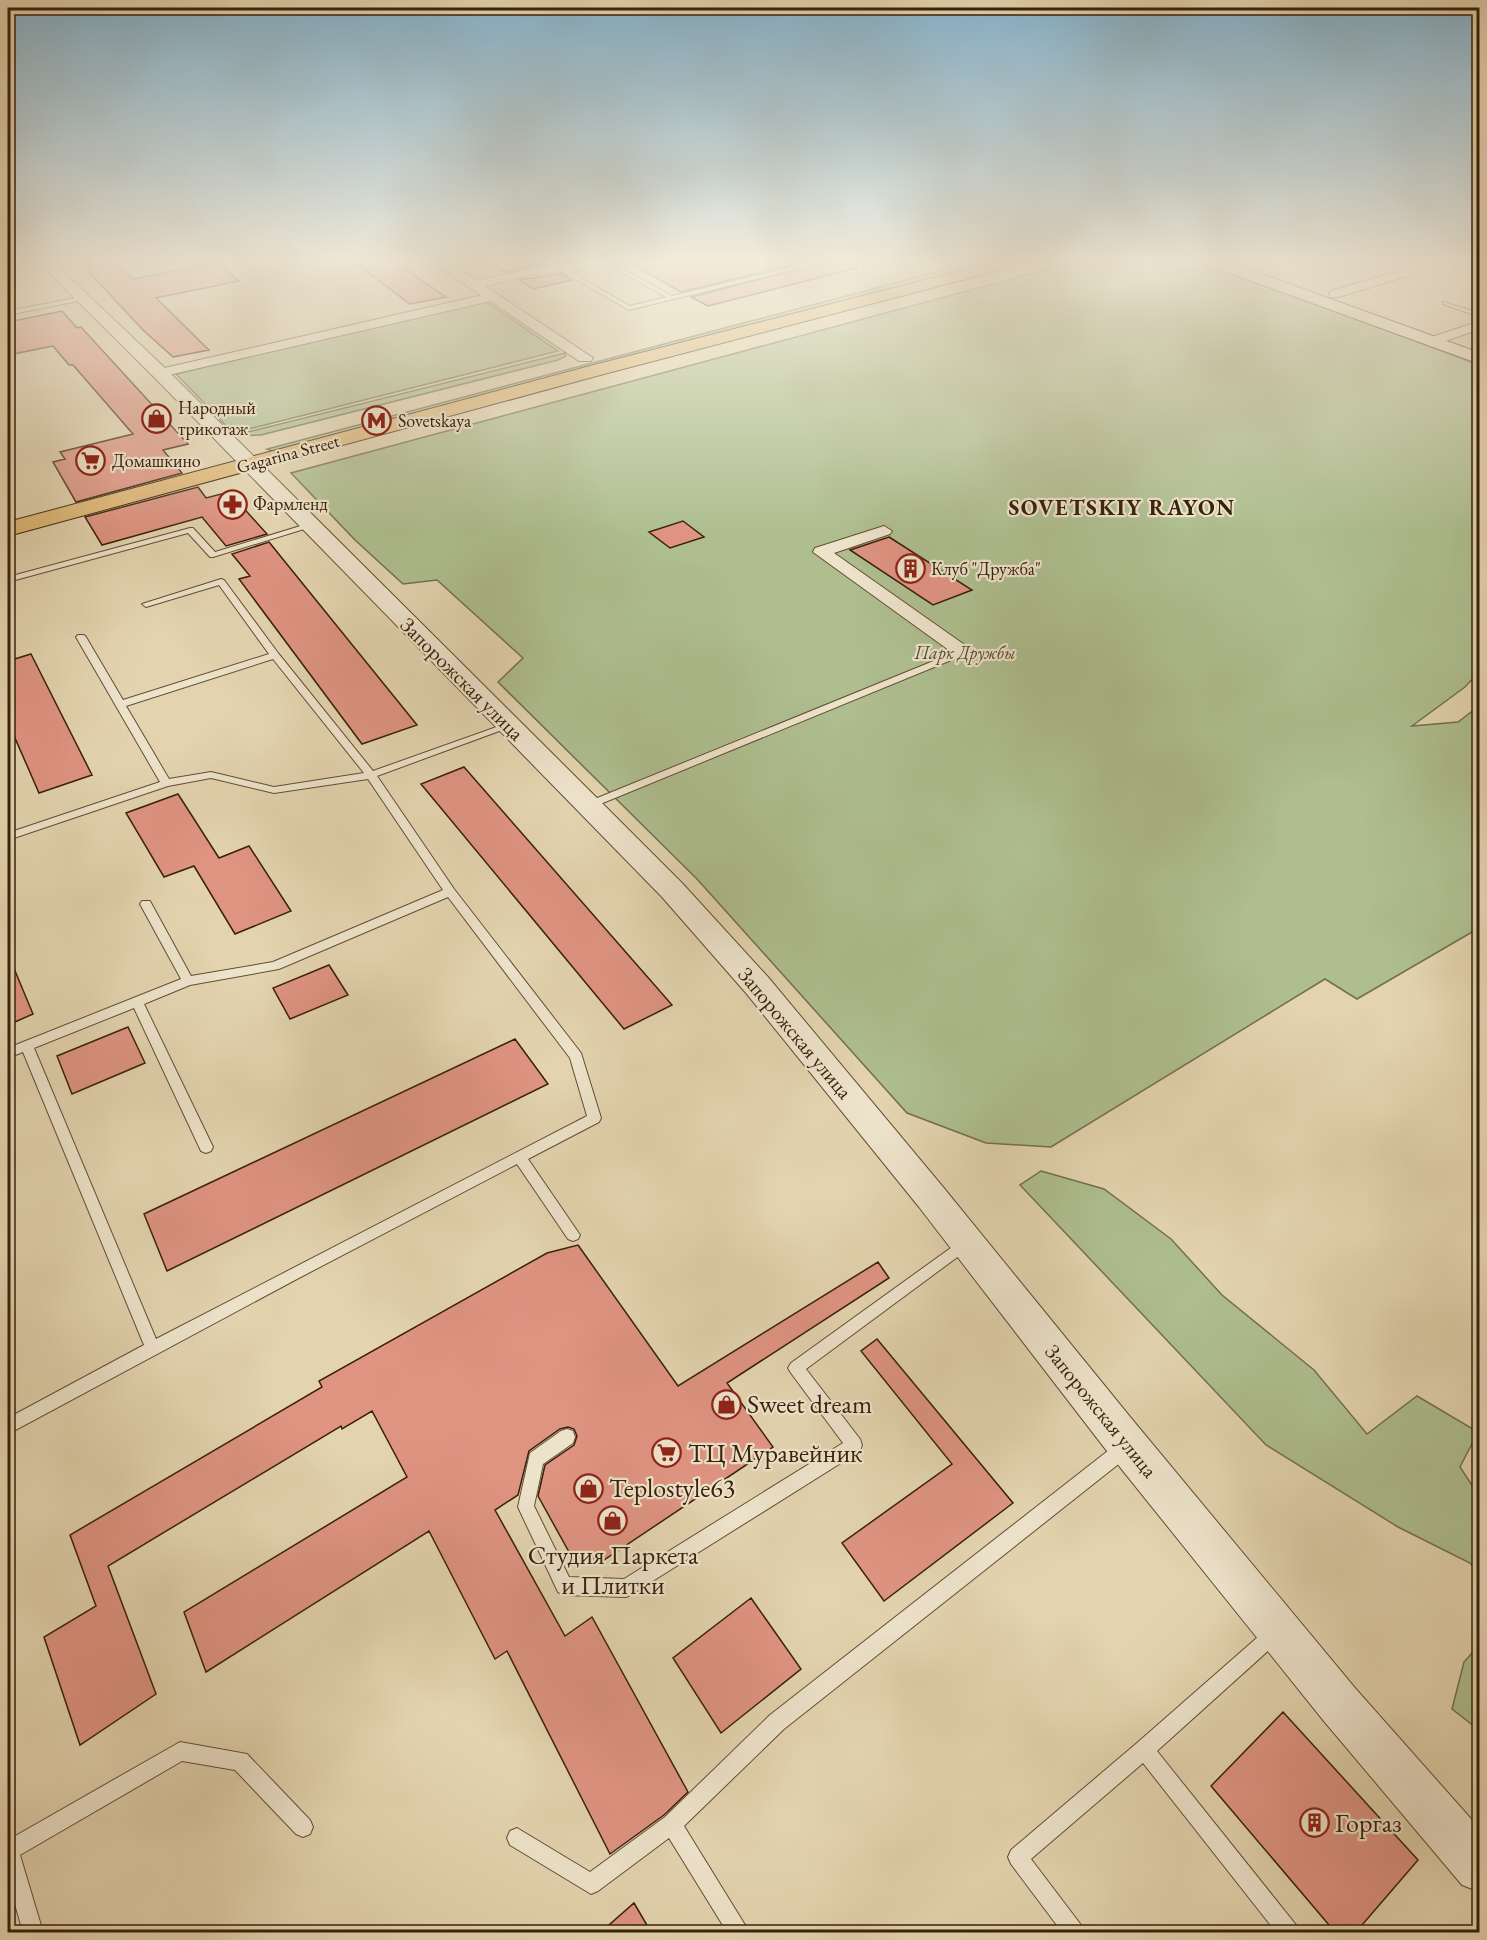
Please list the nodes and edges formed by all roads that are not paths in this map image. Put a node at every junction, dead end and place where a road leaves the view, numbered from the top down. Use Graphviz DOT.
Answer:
graph roads {
  1 [pos="135,351"];
  2 [pos="261,351"];
  3 [pos="575,351"];
  4 [pos="610,351"];
  5 [pos="672,351"];
  6 [pos="1455,351"];
  7 [pos="585,357"];
  8 [pos="1479,359"];
  9 [pos="160,374"];
  10 [pos="231,456"];
  11 [pos="310,526"];
  12 [pos="8,529"];
  13 [pos="884,531"];
  14 [pos="8,580"];
  15 [pos="146,604"];
  16 [pos="81,637"];
  17 [pos="963,652"];
  18 [pos="275,655"];
  19 [pos="121,704"];
  20 [pos="508,726"];
  21 [pos="371,775"];
  22 [pos="166,783"];
  23 [pos="589,805"];
  24 [pos="8,837"];
  25 [pos="450,892"];
  26 [pos="146,904"];
  27 [pos="188,981"];
  28 [pos="137,1002"];
  29 [pos="27,1046"];
  30 [pos="8,1053"];
  31 [pos="206,1146"];
  32 [pos="519,1157"];
  33 [pos="573,1235"];
  34 [pos="967,1243"];
  35 [pos="152,1347"];
  36 [pos="8,1426"];
  37 [pos="567,1437"];
  38 [pos="1128,1446"];
  39 [pos="1278,1630"];
  40 [pos="1144,1750"];
  41 [pos="672,1824"];
  42 [pos="303,1827"];
  43 [pos="517,1838"];
  44 [pos="8,1849"];
  45 [pos="1479,1867"];
  46 [pos="33,1932"];
  47 [pos="738,1932"];
  48 [pos="1074,1932"];
  49 [pos="1289,1932"];
  1 -- 9 [label="street, Запорожская улица"];
  2 -- 9 [label="street"];
  3 -- 7 [label="street"];
  4 -- 7 [label="main road, Gagarina Street"];
  5 -- 10 [label="main road, Gagarina Street"];
  6 -- 8 [label="main road"];
  7 -- 10 [label="main road, Gagarina Street"];
  9 -- 10 [label="street, Запорожская улица"];
  10 -- 11 [label="street, Запорожская улица"];
  10 -- 12 [label="main road, Gagarina Street"];
  11 -- 14 [label="lane"];
  11 -- 20 [label="street, Запорожская улица"];
  13 -- 17 [label="street"];
  15 -- 18 [label="lane"];
  16 -- 19 [label="lane"];
  17 -- 23 [label="lane"];
  18 -- 19 [label="lane"];
  18 -- 21 [label="lane"];
  19 -- 22 [label="lane"];
  20 -- 21 [label="lane"];
  20 -- 23 [label="street, Запорожская улица"];
  21 -- 22 [label="lane"];
  21 -- 25 [label="lane"];
  22 -- 24 [label="lane"];
  23 -- 34 [label="street, Запорожская улица"];
  25 -- 27 [label="lane"];
  25 -- 32 [label="lane"];
  26 -- 27 [label="lane"];
  27 -- 28 [label="lane"];
  28 -- 29 [label="lane"];
  28 -- 31 [label="lane"];
  29 -- 30 [label="lane"];
  29 -- 35 [label="lane"];
  32 -- 33 [label="lane"];
  32 -- 35 [label="lane"];
  34 -- 37 [label="lane"];
  34 -- 38 [label="street, Запорожская улица"];
  35 -- 36 [label="lane"];
  38 -- 39 [label="street, Запорожская улица"];
  38 -- 41 [label="lane"];
  39 -- 40 [label="lane"];
  39 -- 45 [label="street, Запорожская улица"];
  40 -- 48 [label="lane"];
  40 -- 49 [label="lane"];
  41 -- 43 [label="lane"];
  41 -- 47 [label="lane"];
  42 -- 44 [label="lane"];
  44 -- 46 [label="lane"];
}
